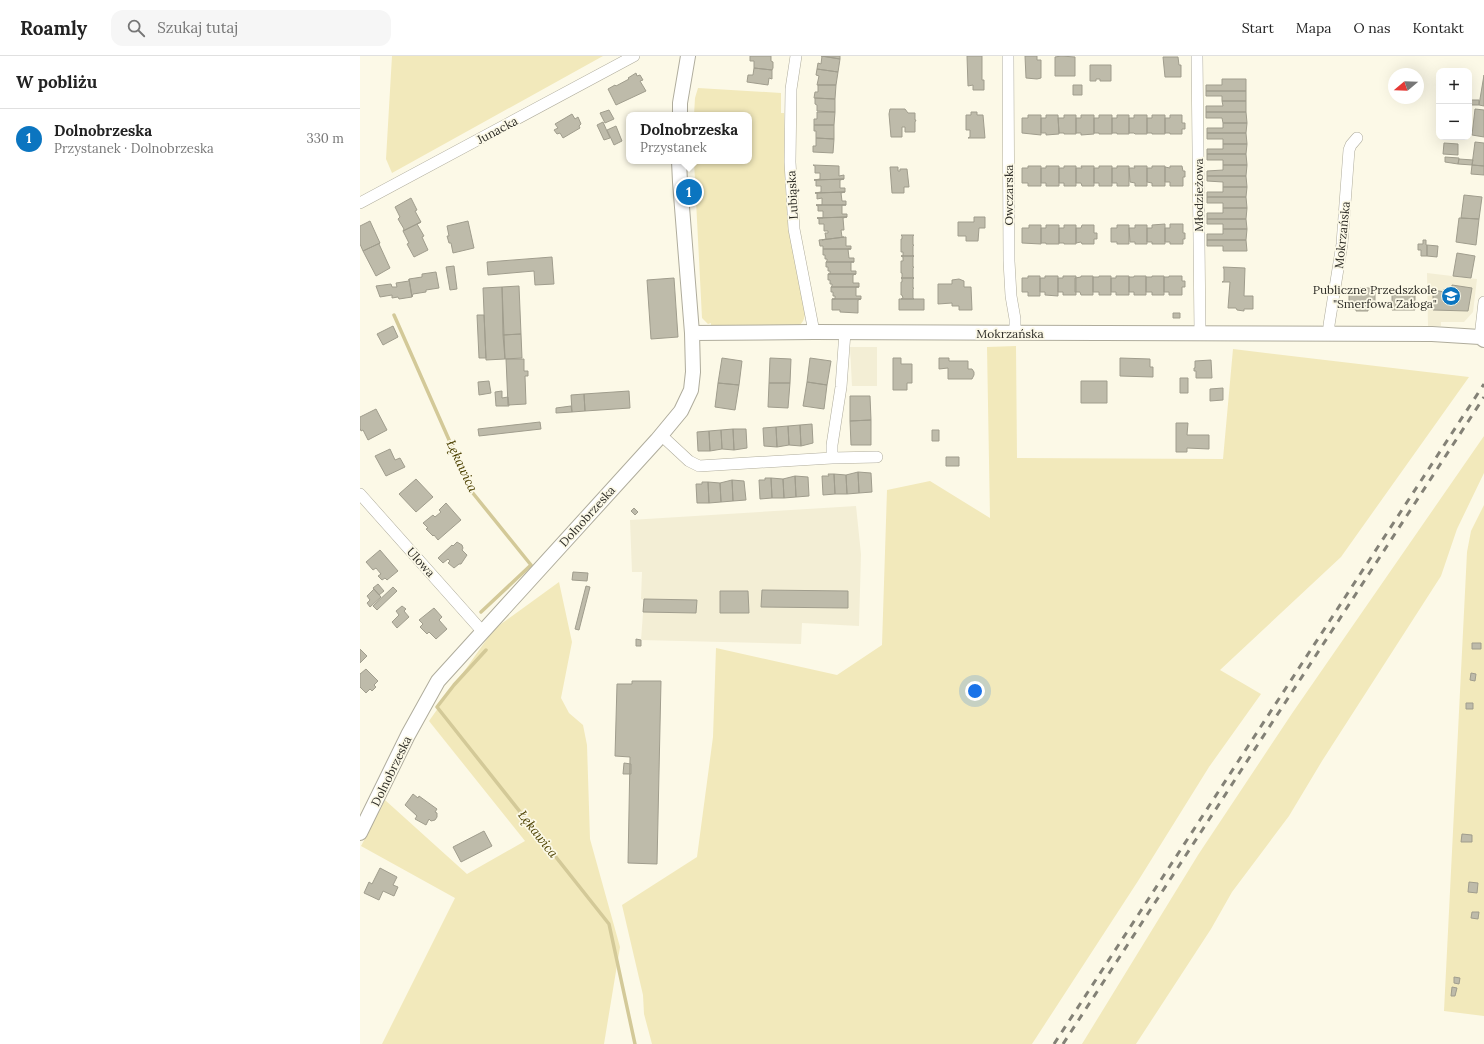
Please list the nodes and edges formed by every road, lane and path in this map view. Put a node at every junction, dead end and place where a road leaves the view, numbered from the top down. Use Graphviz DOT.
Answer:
graph roads {
  1 [pos="634,56"];
  2 [pos="688,56"];
  3 [pos="796,56"];
  4 [pos="1008,56"];
  5 [pos="1197,56"];
  6 [pos="680,112"];
  7 [pos="1356,138"];
  8 [pos="679,164"];
  9 [pos="360,203"];
  10 [pos="1484,302"];
  11 [pos="814,332"];
  12 [pos="845,332"];
  13 [pos="692,333"];
  14 [pos="1016,333"];
  15 [pos="1200,333"];
  16 [pos="1329,334"];
  17 [pos="1482,338"];
  18 [pos="661,435"];
  19 [pos="877,457"];
  20 [pos="832,458"];
  21 [pos="360,494"];
  22 [pos="482,631"];
  23 [pos="360,833"];
  1 -- 9 [label="street, Junacka"];
  2 -- 6 [label="street"];
  3 -- 11 [label="street, Lubiąska"];
  4 -- 14 [label="street, Owczarska"];
  5 -- 15 [label="street, Młodzieżowa"];
  7 -- 16 [label="street, Mokrzańska"];
  8 -- 13 [label="street, Dolnobrzeska"];
  10 -- 17 [label="street"];
  11 -- 12 [label="street, Mokrzańska"];
  11 -- 13 [label="street, Mokrzańska"];
  12 -- 14 [label="street, Mokrzańska"];
  12 -- 20 [label="street"];
  13 -- 18 [label="street, Dolnobrzeska"];
  14 -- 15 [label="street, Mokrzańska"];
  15 -- 16 [label="street, Mokrzańska"];
  16 -- 17 [label="street, Mokrzańska"];
  18 -- 20 [label="street"];
  18 -- 22 [label="street, Dolnobrzeska"];
  19 -- 20 [label="street"];
  21 -- 22 [label="street, Ulowa"];
  22 -- 23 [label="street, Dolnobrzeska"];
}
